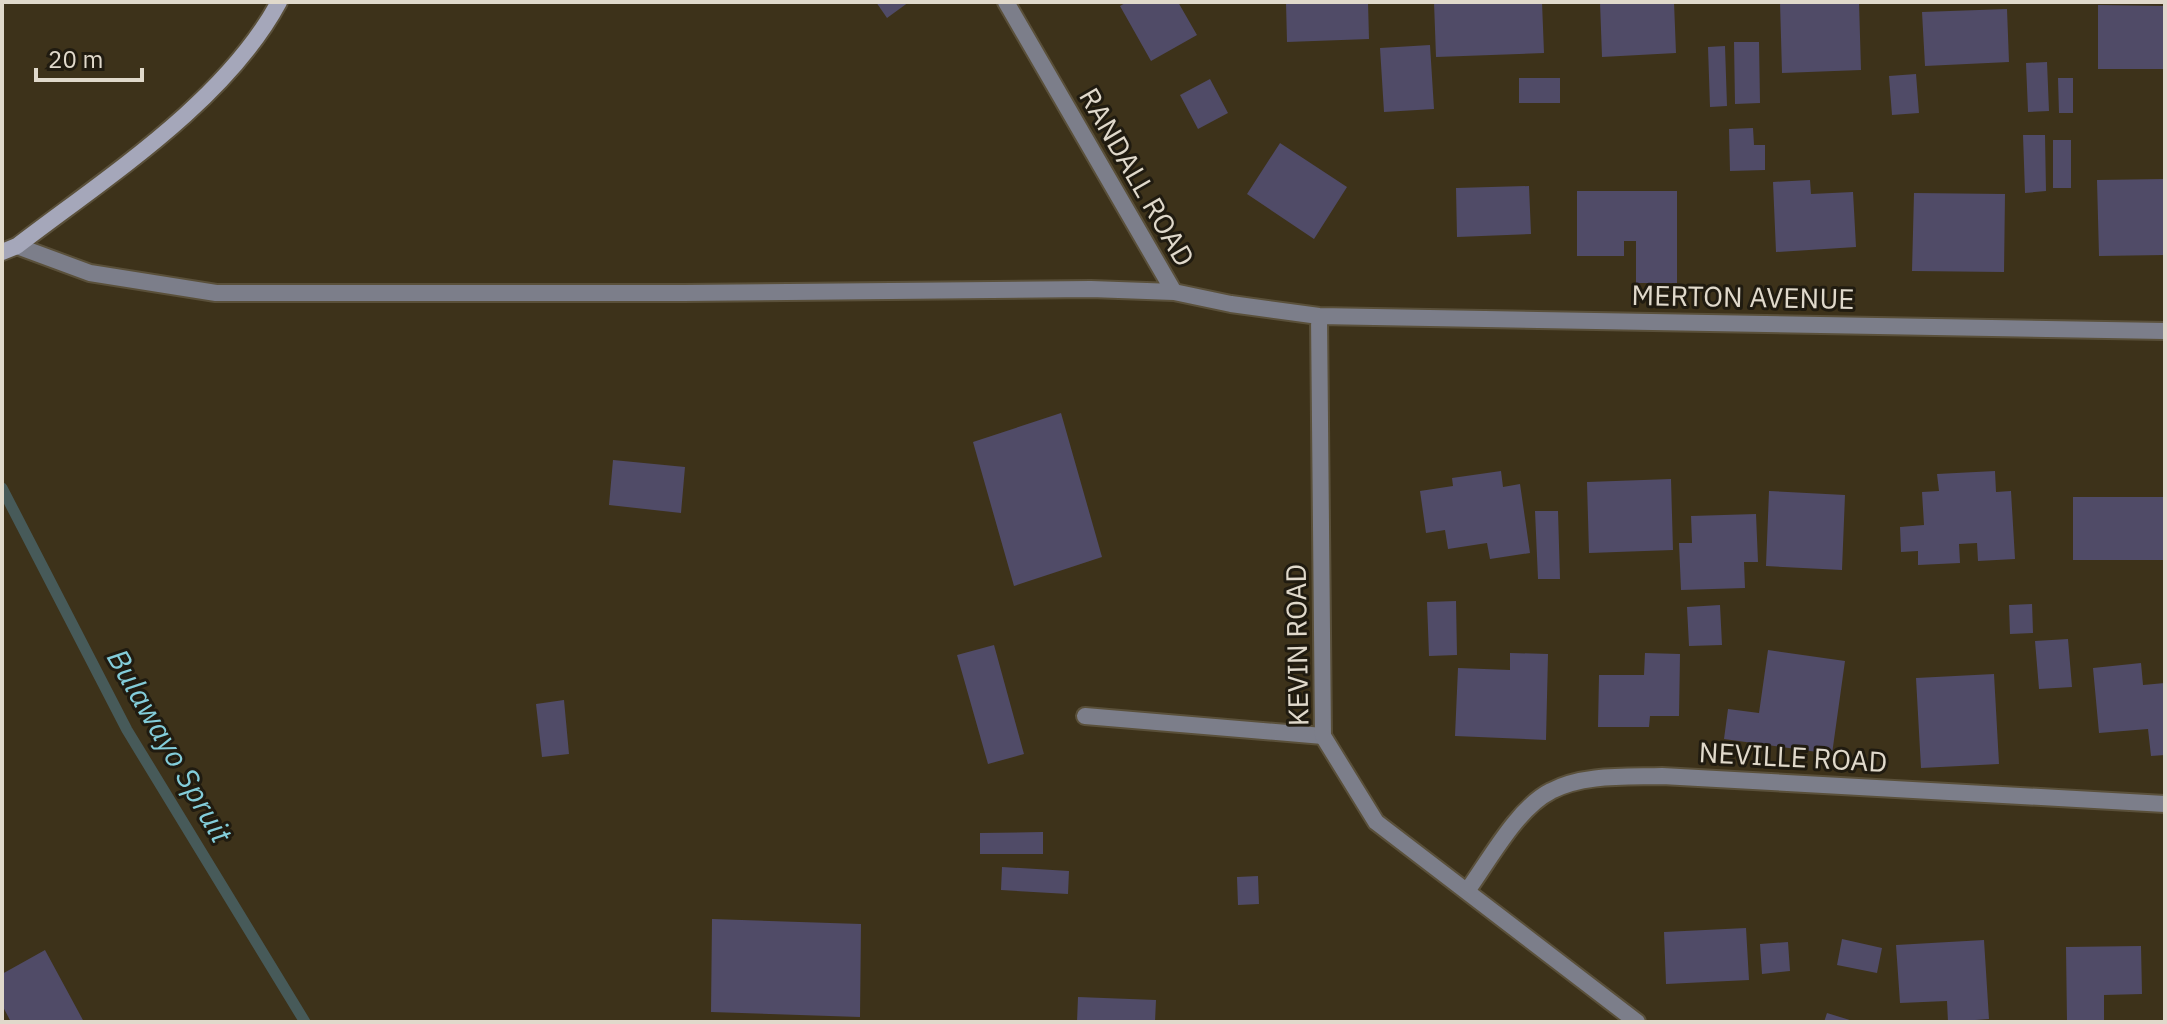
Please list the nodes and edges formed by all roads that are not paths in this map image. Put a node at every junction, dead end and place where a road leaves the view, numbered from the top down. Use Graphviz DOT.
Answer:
graph roads {
  1 [pos="279,2"];
  2 [pos="1006,2"];
  3 [pos="10,248"];
  4 [pos="1174,292"];
  5 [pos="1319,316"];
  6 [pos="2165,331"];
  7 [pos="1085,716"];
  8 [pos="1323,736"];
  9 [pos="2165,804"];
  10 [pos="1467,891"];
  11 [pos="1637,1022"];
  1 -- 3 [label="street"];
  2 -- 4 [label="street, RANDALL ROAD"];
  3 -- 4 [label="street"];
  4 -- 5 [label="street, RANDALL ROAD"];
  5 -- 6 [label="street, MERTON AVENUE"];
  5 -- 8 [label="street, KEVIN ROAD"];
  7 -- 8 [label="street"];
  8 -- 10 [label="street, KEVIN ROAD"];
  9 -- 10 [label="street, NEVILLE ROAD"];
  10 -- 11 [label="street, KEVIN ROAD"];
}
